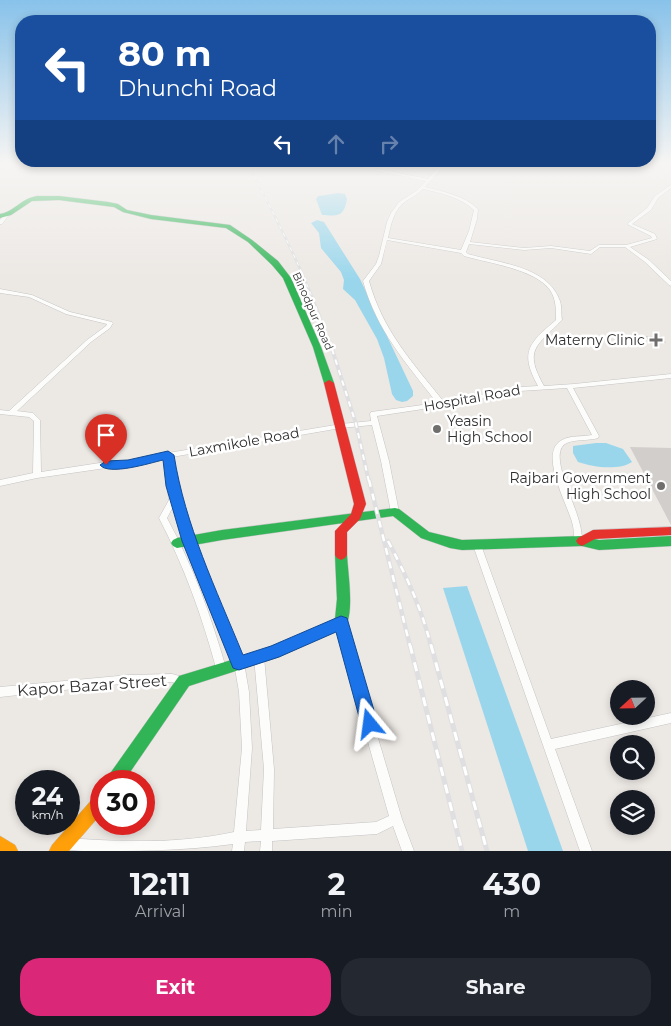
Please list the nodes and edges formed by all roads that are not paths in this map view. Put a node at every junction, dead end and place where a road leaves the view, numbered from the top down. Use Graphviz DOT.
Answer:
graph roads {
  1 [pos="26,202"];
  2 [pos="88,202"];
  3 [pos="400,202"];
  4 [pos="463,202"];
  5 [pos="653,202"];
  6 [pos="2,218"];
  7 [pos="387,239"];
  8 [pos="469,243"];
  9 [pos="626,246"];
  10 [pos="463,252"];
  11 [pos="671,284"];
  12 [pos="0,291"];
  13 [pos="671,376"];
  14 [pos="569,386"];
  15 [pos="542,388"];
  16 [pos="442,404"];
  17 [pos="0,412"];
  18 [pos="11,413"];
  19 [pos="375,423"];
  20 [pos="341,426"];
  21 [pos="168,455"];
  22 [pos="37,475"];
  23 [pos="0,484"];
  24 [pos="172,486"];
  25 [pos="395,512"];
  26 [pos="356,516"];
  27 [pos="671,531"];
  28 [pos="189,541"];
  29 [pos="580,541"];
  30 [pos="671,541"];
  31 [pos="177,543"];
  32 [pos="477,545"];
  33 [pos="341,622"];
  34 [pos="259,657"];
  35 [pos="239,663"];
  36 [pos="221,668"];
  37 [pos="184,681"];
  38 [pos="0,692"];
  39 [pos="671,718"];
  40 [pos="549,745"];
  41 [pos="123,770"];
  42 [pos="90,815"];
  43 [pos="396,819"];
  44 [pos="267,835"];
  45 [pos="238,837"];
  46 [pos="0,844"];
  47 [pos="61,848"];
  48 [pos="10,851"];
  49 [pos="238,851"];
  50 [pos="266,851"];
  51 [pos="408,851"];
  52 [pos="586,851"];
  1 -- 6 [label="street, Binodpur Road"];
  2 -- 20 [label="street, Binodpur Road"];
  3 -- 7 [label="street"];
  4 -- 8 [label="street"];
  5 -- 9 [label="street"];
  7 -- 10 [label="street"];
  7 -- 16 [label="street"];
  8 -- 9 [label="street"];
  8 -- 10 [label="street"];
  9 -- 11 [label="street"];
  10 -- 15 [label="street"];
  12 -- 18 [label="street"];
  13 -- 14 [label="street, Hospital Road"];
  14 -- 15 [label="street, Hospital Road"];
  14 -- 29 [label="street"];
  15 -- 16 [label="street, Hospital Road"];
  16 -- 19 [label="street, Hospital Road"];
  17 -- 18 [label="street"];
  18 -- 22 [label="street"];
  19 -- 20 [label="street, Laxmikole Road"];
  19 -- 25 [label="street"];
  20 -- 21 [label="street, Laxmikole Road"];
  20 -- 26 [label="street, Binodpur Road"];
  21 -- 22 [label="street, Laxmikole Road"];
  21 -- 24 [label="street"];
  22 -- 23 [label="street, Laxmikole Road"];
  24 -- 28 [label="street"];
  24 -- 31 [label="street"];
  25 -- 26 [label="street"];
  25 -- 32 [label="street"];
  26 -- 28 [label="street"];
  26 -- 33 [label="street"];
  27 -- 29 [label="street"];
  28 -- 31 [label="street"];
  28 -- 35 [label="street"];
  29 -- 30 [label="street"];
  29 -- 32 [label="street"];
  31 -- 36 [label="street"];
  32 -- 40 [label="street"];
  33 -- 34 [label="street"];
  33 -- 43 [label="street"];
  34 -- 35 [label="street"];
  34 -- 44 [label="street"];
  35 -- 36 [label="street"];
  35 -- 45 [label="street"];
  36 -- 37 [label="street"];
  37 -- 38 [label="street, Kapor Bazar Street"];
  37 -- 41 [label="street"];
  39 -- 40 [label="street"];
  40 -- 52 [label="street"];
  42 -- 47 [label="street"];
  43 -- 44 [label="street"];
  43 -- 51 [label="street"];
  44 -- 45 [label="street"];
  44 -- 50 [label="street"];
  45 -- 47 [label="street"];
  45 -- 49 [label="street"];
  46 -- 48 [label="street"];
}
